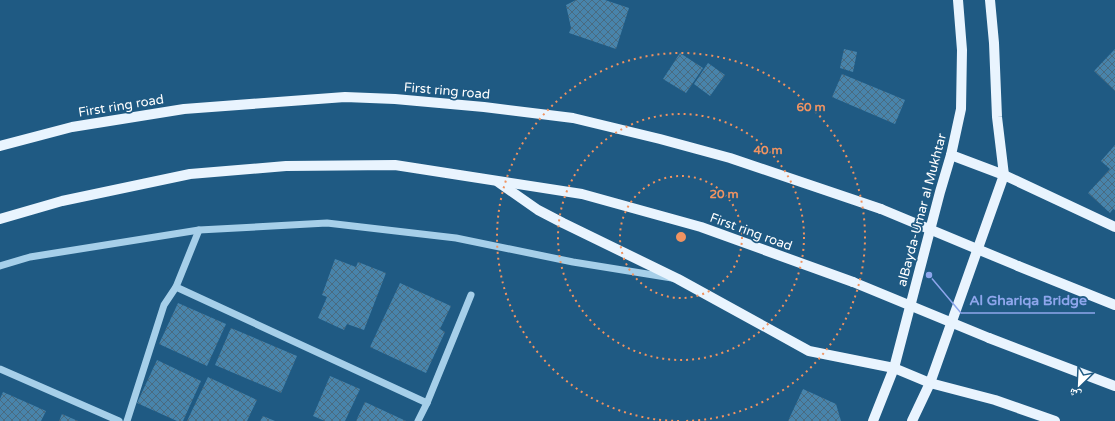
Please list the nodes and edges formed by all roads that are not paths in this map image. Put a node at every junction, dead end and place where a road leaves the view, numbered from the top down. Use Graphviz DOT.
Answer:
graph roads {
  1 [pos="958,0"];
  2 [pos="990,0"];
  3 [pos="0,146"];
  4 [pos="951,156"];
  5 [pos="1004,175"];
  6 [pos="495,180"];
  7 [pos="0,219"];
  8 [pos="1115,227"];
  9 [pos="199,230"];
  10 [pos="0,266"];
  11 [pos="678,279"];
  12 [pos="176,287"];
  13 [pos="471,295"];
  14 [pos="1115,305"];
  15 [pos="894,368"];
  16 [pos="0,369"];
  17 [pos="930,383"];
  18 [pos="1115,386"];
  19 [pos="427,403"];
  20 [pos="119,421"];
  21 [pos="127,421"];
  22 [pos="418,421"];
  23 [pos="873,421"];
  24 [pos="912,421"];
  25 [pos="1055,421"];
  1 -- 4 [label="main road, alBayda-Umar al Mukhtar"];
  2 -- 5 [label="main road"];
  3 -- 14 [label="main road, First ring road, bridge"];
  4 -- 5 [label="main road"];
  4 -- 15 [label="main road, alBayda-Umar al Mukhtar"];
  5 -- 8 [label="main road"];
  5 -- 17 [label="main road"];
  6 -- 7 [label="main road, First ring road"];
  6 -- 11 [label="main road"];
  6 -- 18 [label="main road, First ring road, bridge"];
  9 -- 10 [label="street"];
  9 -- 11 [label="street"];
  9 -- 12 [label="street"];
  11 -- 15 [label="main road"];
  12 -- 19 [label="street"];
  12 -- 21 [label="street"];
  13 -- 19 [label="street"];
  15 -- 17 [label="main road"];
  15 -- 23 [label="main road, alBayda-Umar al Mukhtar"];
  16 -- 20 [label="street"];
  17 -- 24 [label="main road"];
  17 -- 25 [label="main road"];
  19 -- 22 [label="street"];
}
